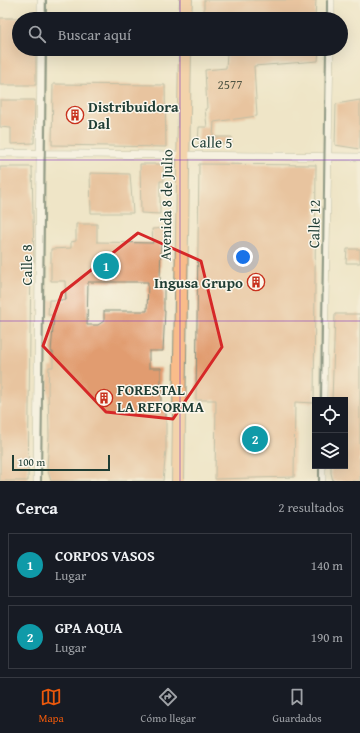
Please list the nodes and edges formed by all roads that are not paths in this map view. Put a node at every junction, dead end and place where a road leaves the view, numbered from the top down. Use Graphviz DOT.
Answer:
graph roads {
  1 [pos="42,0"];
  2 [pos="186,0"];
  3 [pos="331,0"];
  4 [pos="41,12"];
  5 [pos="185,12"];
  6 [pos="331,12"];
  7 [pos="41,56"];
  8 [pos="185,56"];
  9 [pos="330,56"];
  10 [pos="0,153"];
  11 [pos="39,153"];
  12 [pos="183,155"];
  13 [pos="329,156"];
  14 [pos="360,157"];
  15 [pos="323,397"];
  16 [pos="322,469"];
  17 [pos="37,481"];
  18 [pos="178,481"];
  19 [pos="322,481"];
  1 -- 4 [label="street"];
  2 -- 5 [label="main road"];
  3 -- 6 [label="street"];
  7 -- 11 [label="street, Calle 8"];
  8 -- 12 [label="main road, Avenida 8 de Julio"];
  9 -- 13 [label="street, Calle 12"];
  10 -- 11 [label="street, Calle 5"];
  11 -- 12 [label="street, Calle 5"];
  11 -- 17 [label="street, Calle 8"];
  12 -- 13 [label="street, Calle 5"];
  12 -- 18 [label="main road, Avenida 8 de Julio"];
  13 -- 14 [label="street, Calle 5"];
  13 -- 15 [label="street, Calle 12"];
  16 -- 19 [label="street"];
}
